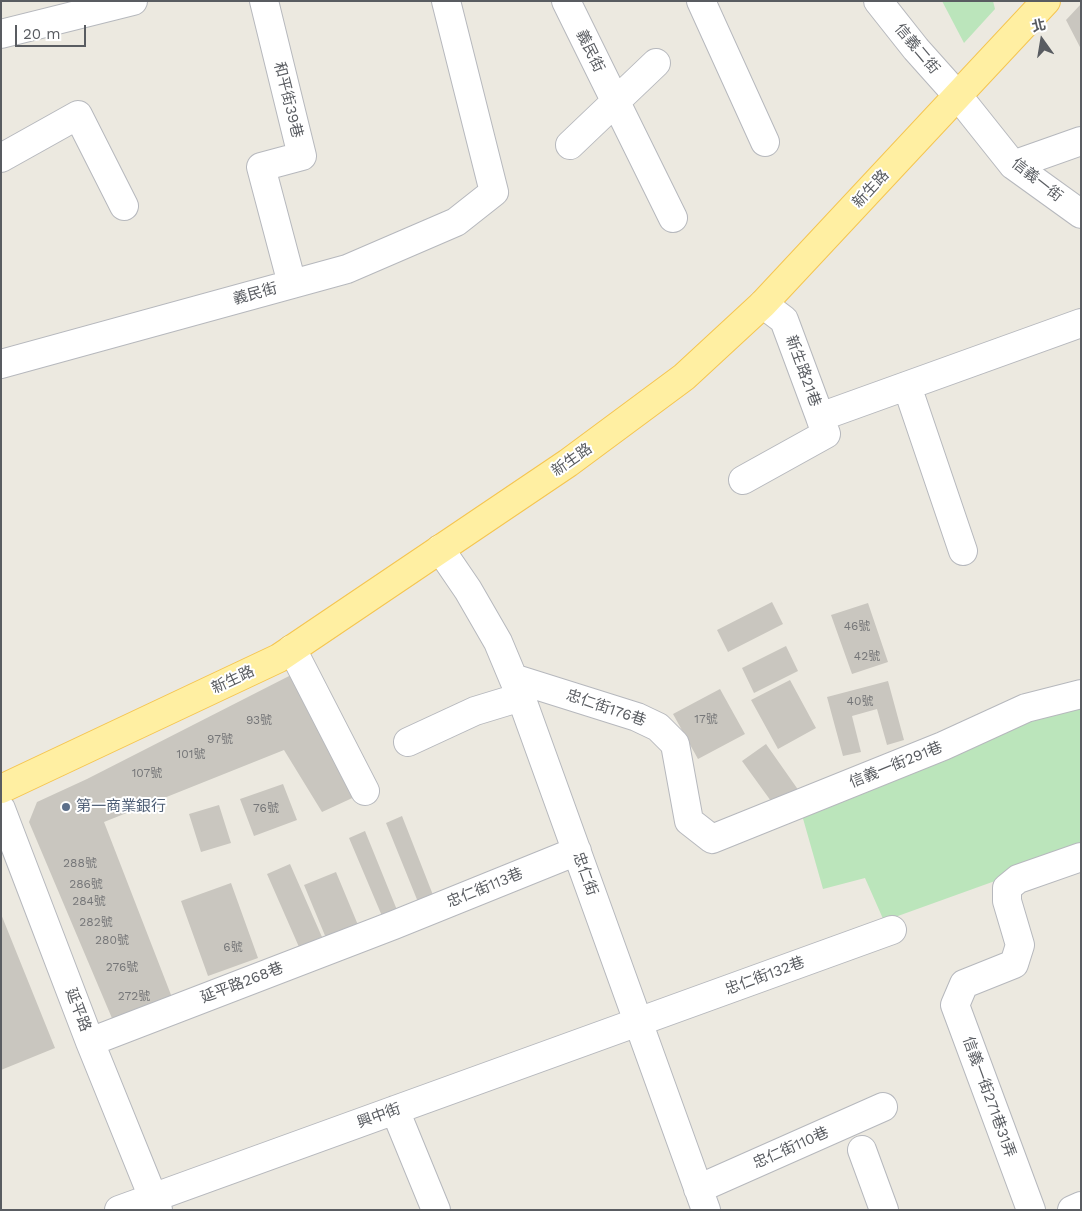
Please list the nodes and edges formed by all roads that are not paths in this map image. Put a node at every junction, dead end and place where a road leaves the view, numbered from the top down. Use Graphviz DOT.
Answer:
graph roads {
  1 [pos="133,1"];
  2 [pos="264,1"];
  3 [pos="446,1"];
  4 [pos="566,1"];
  5 [pos="701,1"];
  6 [pos="878,1"];
  7 [pos="1046,1"];
  8 [pos="1,34"];
  9 [pos="656,62"];
  10 [pos="958,96"];
  11 [pos="615,101"];
  12 [pos="1081,141"];
  13 [pos="765,142"];
  14 [pos="570,145"];
  15 [pos="1,158"];
  16 [pos="1013,165"];
  17 [pos="124,206"];
  18 [pos="1081,214"];
  19 [pos="673,218"];
  20 [pos="292,284"];
  21 [pos="763,304"];
  22 [pos="1081,323"];
  23 [pos="1,364"];
  24 [pos="907,386"];
  25 [pos="820,417"];
  26 [pos="743,480"];
  27 [pos="440,549"];
  28 [pos="964,551"];
  29 [pos="292,649"];
  30 [pos="517,687"];
  31 [pos="1081,694"];
  32 [pos="408,742"];
  33 [pos="1,789"];
  34 [pos="365,791"];
  35 [pos="1,809"];
  36 [pos="712,839"];
  37 [pos="577,851"];
  38 [pos="1081,857"];
  39 [pos="394,925"];
  40 [pos="892,930"];
  41 [pos="638,1022"];
  42 [pos="90,1042"];
  43 [pos="883,1107"];
  44 [pos="395,1110"];
  45 [pos="862,1150"];
  46 [pos="702,1199"];
  47 [pos="156,1203"];
  48 [pos="1081,1206"];
  49 [pos="119,1210"];
  50 [pos="436,1210"];
  51 [pos="884,1210"];
  52 [pos="1031,1210"];
  53 [pos="1072,1210"];
  1 -- 8 [label="street"];
  2 -- 20 [label="street, 和平街39巷"];
  3 -- 20 [label="street, 義民街"];
  4 -- 11 [label="street, 義民街"];
  5 -- 13 [label="street"];
  6 -- 10 [label="street, 信義二街"];
  7 -- 10 [label="main road, 新生路"];
  9 -- 11 [label="street"];
  10 -- 16 [label="street, 信義一街"];
  10 -- 21 [label="main road, 新生路"];
  11 -- 14 [label="street"];
  11 -- 19 [label="street, 義民街"];
  12 -- 16 [label="street"];
  15 -- 17 [label="street"];
  16 -- 18 [label="street, 信義一街"];
  20 -- 23 [label="street, 義民街"];
  21 -- 25 [label="street, 新生路21巷"];
  21 -- 27 [label="main road, 新生路"];
  22 -- 24 [label="street, 新生路21巷"];
  24 -- 25 [label="street, 新生路21巷"];
  24 -- 28 [label="street"];
  25 -- 26 [label="street"];
  27 -- 29 [label="main road, 新生路"];
  27 -- 30 [label="street, 忠仁街"];
  29 -- 33 [label="main road, 新生路"];
  29 -- 34 [label="street"];
  30 -- 32 [label="street"];
  30 -- 36 [label="street, 忠仁街176巷"];
  30 -- 37 [label="street, 忠仁街"];
  31 -- 36 [label="street, 信義一街291巷"];
  35 -- 42 [label="street, 延平路"];
  37 -- 39 [label="street, 忠仁街113巷"];
  37 -- 41 [label="street, 忠仁街"];
  38 -- 52 [label="street, 信義一街271巷31弄"];
  39 -- 42 [label="street, 延平路268巷"];
  40 -- 41 [label="street, 忠仁街132巷"];
  41 -- 44 [label="street, 興中街"];
  41 -- 46 [label="street, 忠仁街"];
  42 -- 47 [label="street, 延平路"];
  43 -- 46 [label="street, 忠仁街110巷"];
  44 -- 47 [label="street, 興中街"];
  44 -- 50 [label="street"];
  45 -- 51 [label="street"];
  47 -- 49 [label="street, 興中街"];
  48 -- 53 [label="street"];
}
